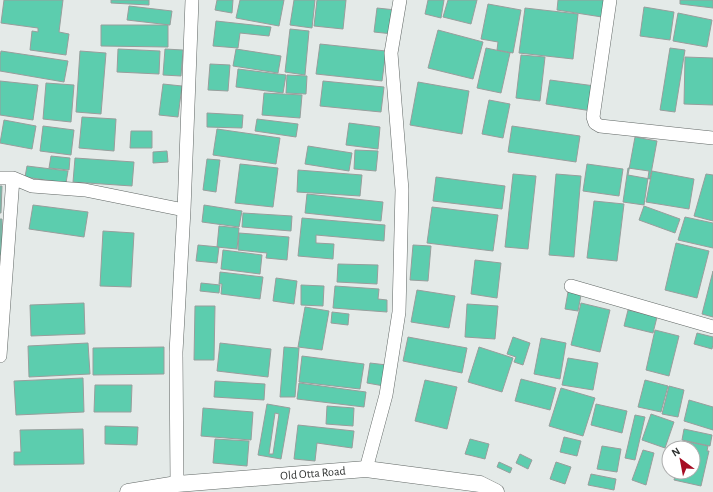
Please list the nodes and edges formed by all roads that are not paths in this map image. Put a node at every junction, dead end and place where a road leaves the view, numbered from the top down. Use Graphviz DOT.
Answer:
graph roads {
  1 [pos="192,0"];
  2 [pos="400,0"];
  3 [pos="610,0"];
  4 [pos="713,138"];
  5 [pos="6,178"];
  6 [pos="184,210"];
  7 [pos="571,286"];
  8 [pos="713,327"];
  9 [pos="0,356"];
  10 [pos="366,469"];
  11 [pos="177,484"];
  12 [pos="128,492"];
  13 [pos="496,492"];
  1 -- 6 [label="street"];
  2 -- 10 [label="street"];
  3 -- 4 [label="street"];
  5 -- 6 [label="street"];
  5 -- 9 [label="street"];
  6 -- 11 [label="street"];
  7 -- 8 [label="street"];
  10 -- 11 [label="street, Old Otta Road"];
  10 -- 13 [label="street, Old Otta Road"];
  11 -- 12 [label="street, Old Otta Road"];
}
